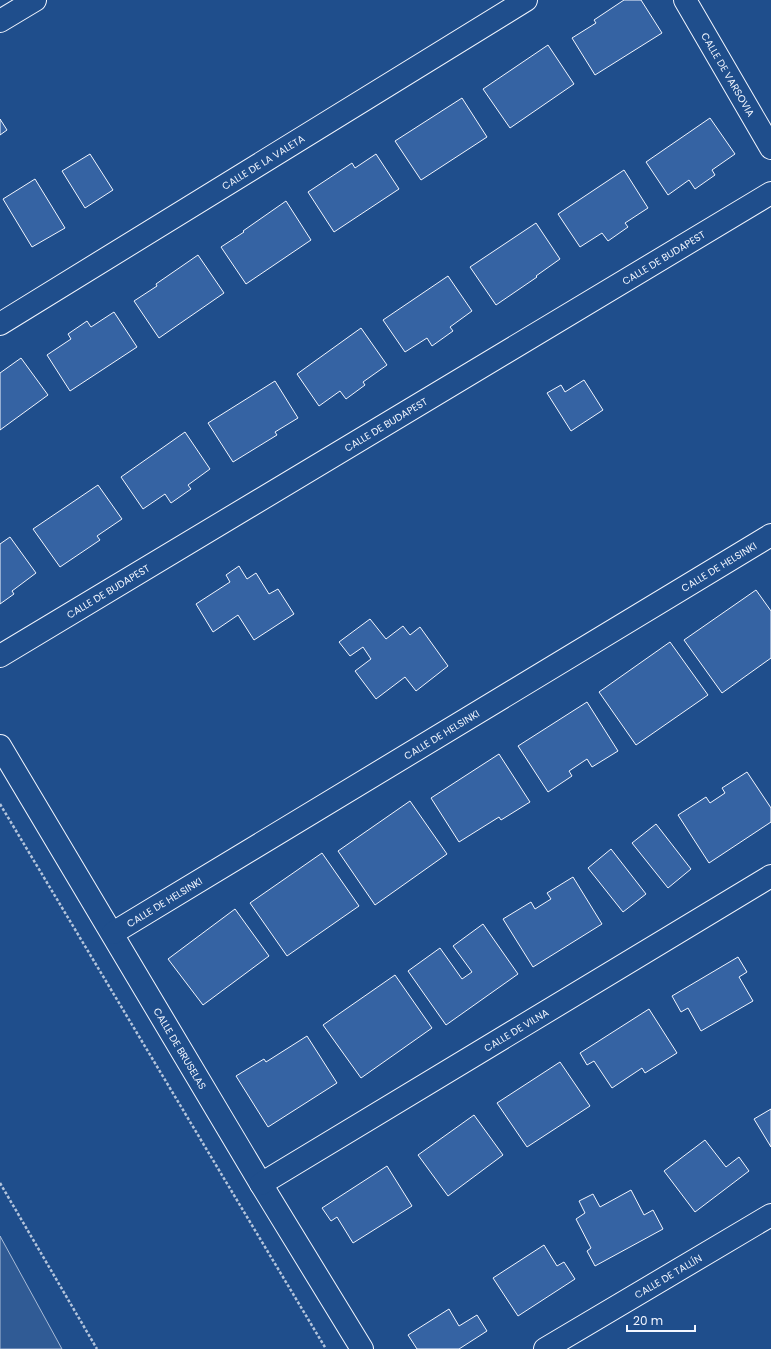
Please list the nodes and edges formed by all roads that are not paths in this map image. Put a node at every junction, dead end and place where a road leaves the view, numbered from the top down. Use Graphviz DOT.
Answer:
graph roads {
  1 [pos="35,0"];
  2 [pos="526,0"];
  3 [pos="685,0"];
  4 [pos="0,21"];
  5 [pos="771,148"];
  6 [pos="771,193"];
  7 [pos="0,324"];
  8 [pos="771,535"];
  9 [pos="0,656"];
  10 [pos="0,746"];
  11 [pos="771,876"];
  12 [pos="113,933"];
  13 [pos="261,1184"];
  14 [pos="771,1215"];
  15 [pos="362,1349"];
  16 [pos="545,1349"];
  1 -- 4 [label="street"];
  2 -- 7 [label="street, CALLE DE LA VALETA"];
  3 -- 5 [label="street, CALLE DE VARSOVIA"];
  6 -- 9 [label="street, CALLE DE BUDAPEST"];
  8 -- 12 [label="street, CALLE DE HELSINKI"];
  10 -- 12 [label="street, CALLE DE BRUSELAS"];
  11 -- 13 [label="street, CALLE DE VILNA"];
  12 -- 13 [label="street, CALLE DE BRUSELAS"];
  13 -- 15 [label="street, CALLE DE BRUSELAS"];
  14 -- 16 [label="street, CALLE DE TALLÍN"];
}
